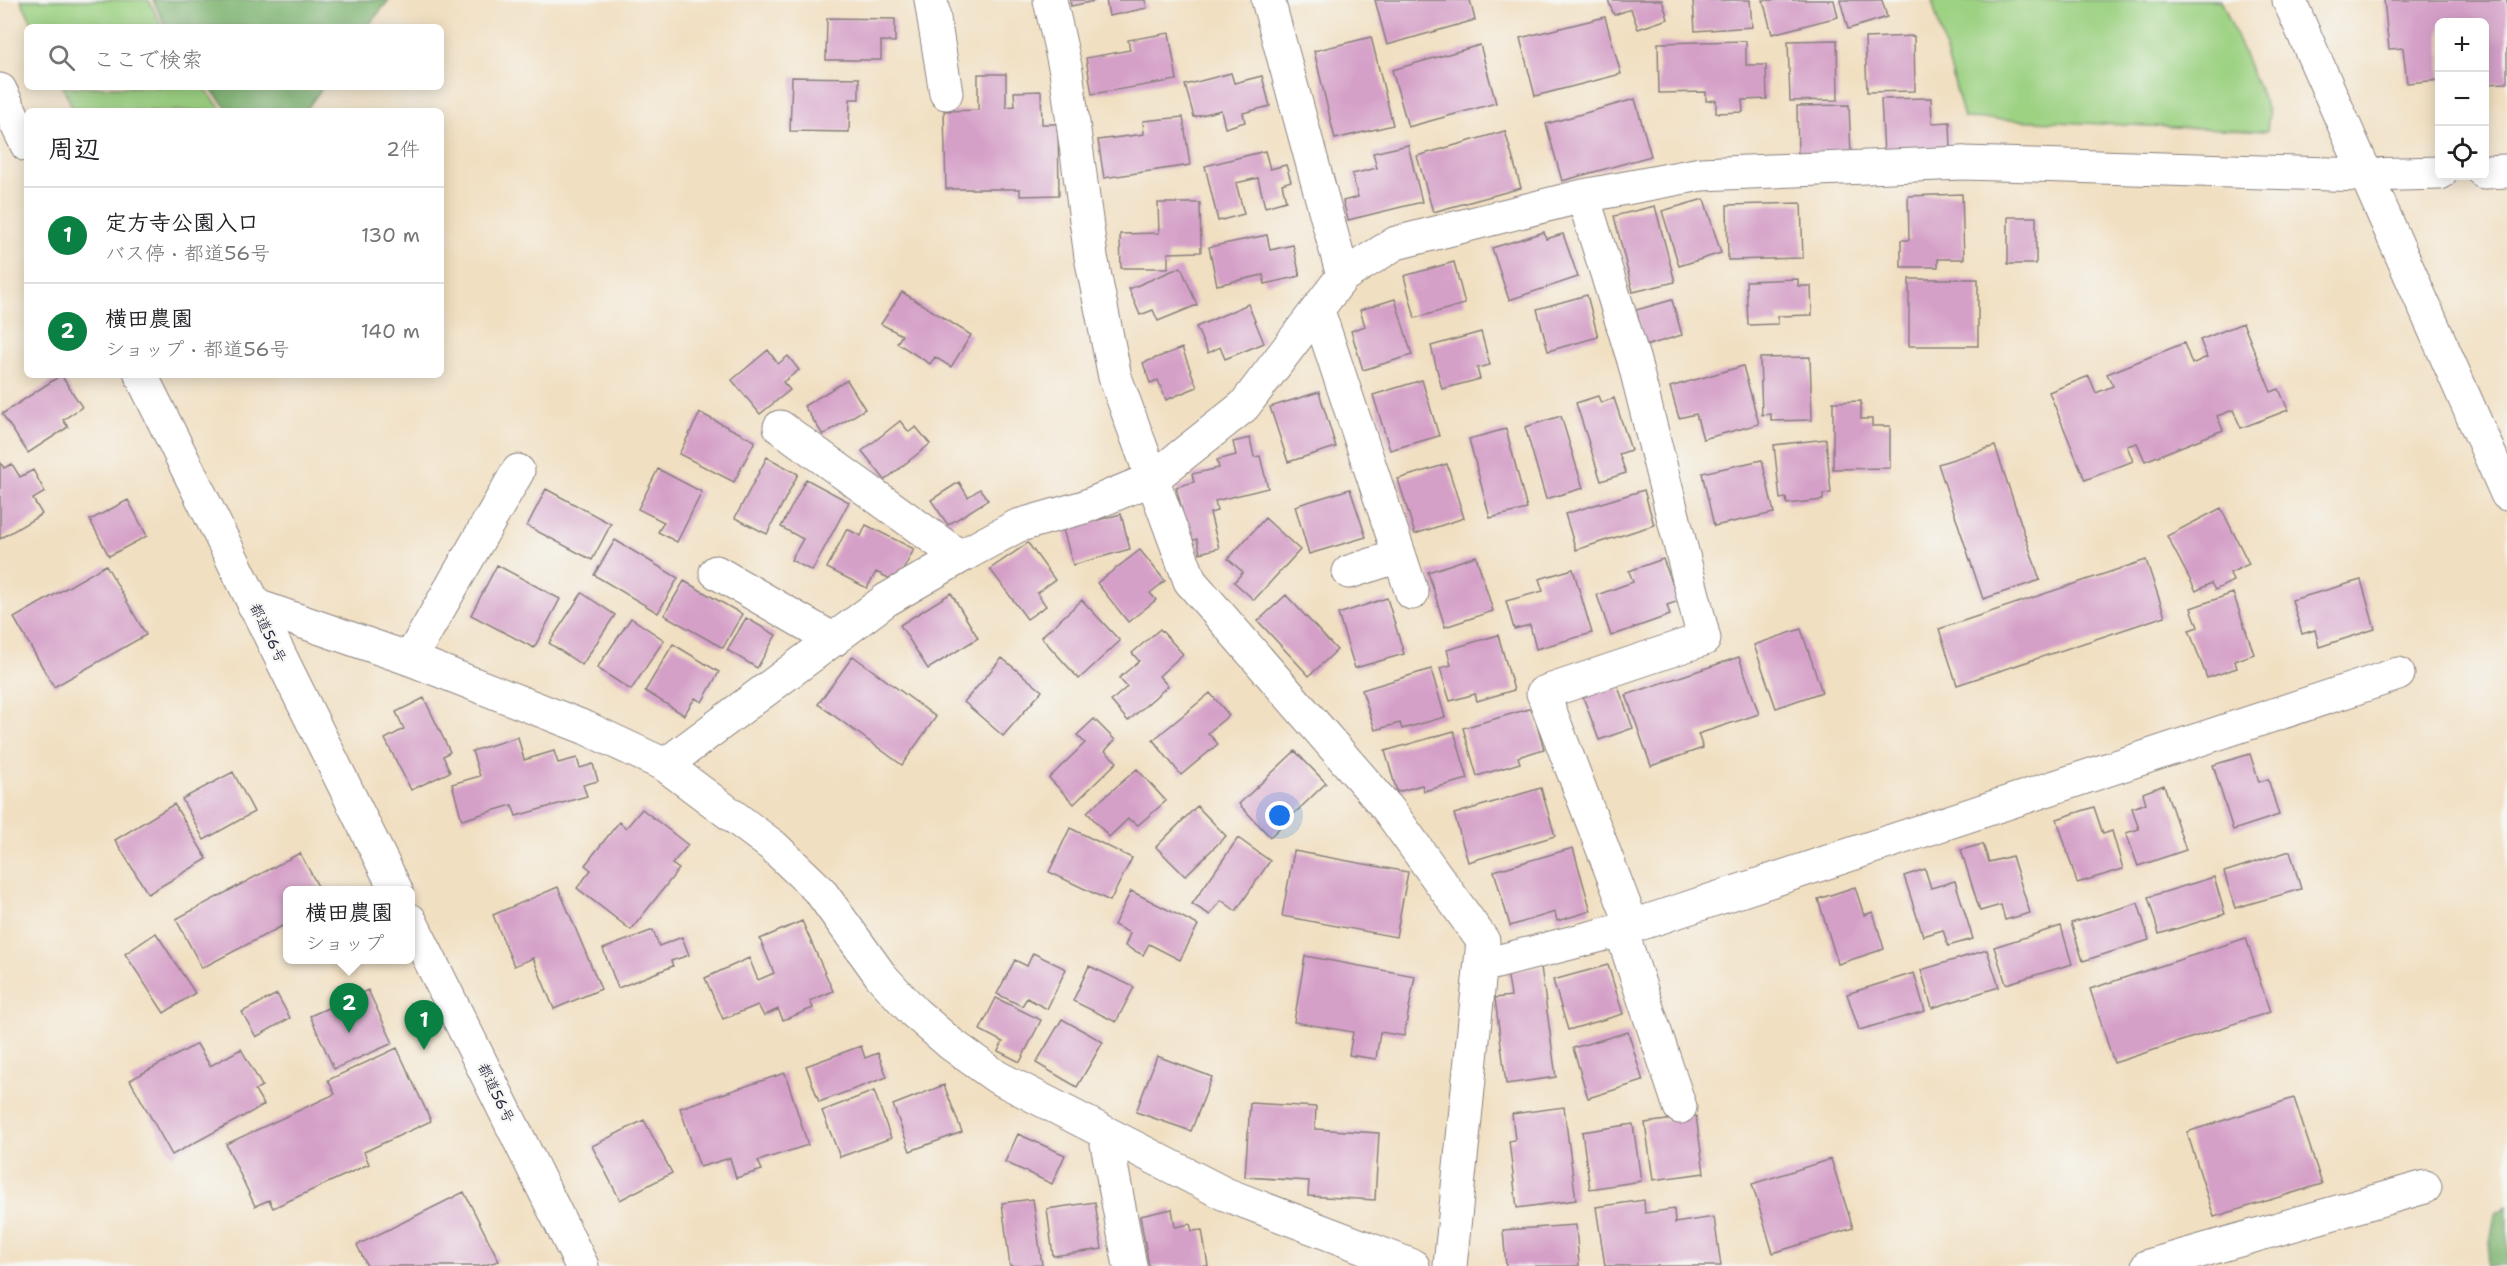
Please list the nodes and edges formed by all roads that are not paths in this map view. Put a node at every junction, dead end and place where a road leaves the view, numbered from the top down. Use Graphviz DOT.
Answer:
graph roads {
  1 [pos="931,0"];
  2 [pos="1050,0"];
  3 [pos="1268,0"];
  4 [pos="2289,0"];
  5 [pos="0,90"];
  6 [pos="946,93"];
  7 [pos="24,139"];
  8 [pos="2507,171"];
  9 [pos="2489,172"];
  10 [pos="2435,173"];
  11 [pos="2364,175"];
  12 [pos="1583,196"];
  13 [pos="1342,276"];
  14 [pos="1318,311"];
  15 [pos="142,378"];
  16 [pos="780,427"];
  17 [pos="518,471"];
  18 [pos="1152,478"];
  19 [pos="2507,494"];
  20 [pos="1399,556"];
  21 [pos="960,557"];
  22 [pos="716,572"];
  23 [pos="1349,572"];
  24 [pos="1412,593"];
  25 [pos="254,605"];
  26 [pos="834,640"];
  27 [pos="410,659"];
  28 [pos="2398,674"];
  29 [pos="665,765"];
  30 [pos="394,886"];
  31 [pos="1626,927"];
  32 [pos="415,928"];
  33 [pos="1481,966"];
  34 [pos="1680,1107"];
  35 [pos="1106,1133"];
  36 [pos="2425,1187"];
  37 [pos="582,1266"];
  38 [pos="1130,1266"];
  39 [pos="1413,1266"];
  40 [pos="1450,1266"];
  41 [pos="2148,1266"];
  1 -- 6 [label="street"];
  2 -- 18 [label="street"];
  3 -- 13 [label="street"];
  4 -- 11 [label="street"];
  5 -- 7 [label="street"];
  8 -- 9 [label="street"];
  10 -- 11 [label="street"];
  11 -- 12 [label="street"];
  11 -- 19 [label="street"];
  12 -- 13 [label="street"];
  12 -- 31 [label="street"];
  13 -- 14 [label="street"];
  14 -- 18 [label="street"];
  14 -- 20 [label="street"];
  15 -- 25 [label="street, 都道56号"];
  16 -- 21 [label="street"];
  17 -- 27 [label="street"];
  18 -- 21 [label="street"];
  18 -- 33 [label="street"];
  20 -- 23 [label="street"];
  20 -- 24 [label="street"];
  21 -- 26 [label="street"];
  22 -- 26 [label="street"];
  25 -- 27 [label="street"];
  25 -- 30 [label="street, 都道56号"];
  26 -- 29 [label="street"];
  27 -- 29 [label="street"];
  28 -- 31 [label="street"];
  29 -- 35 [label="street"];
  31 -- 33 [label="street"];
  31 -- 34 [label="street"];
  32 -- 37 [label="street, 都道56号"];
  33 -- 40 [label="street"];
  35 -- 38 [label="street"];
  35 -- 39 [label="street"];
  36 -- 41 [label="street"];
}
